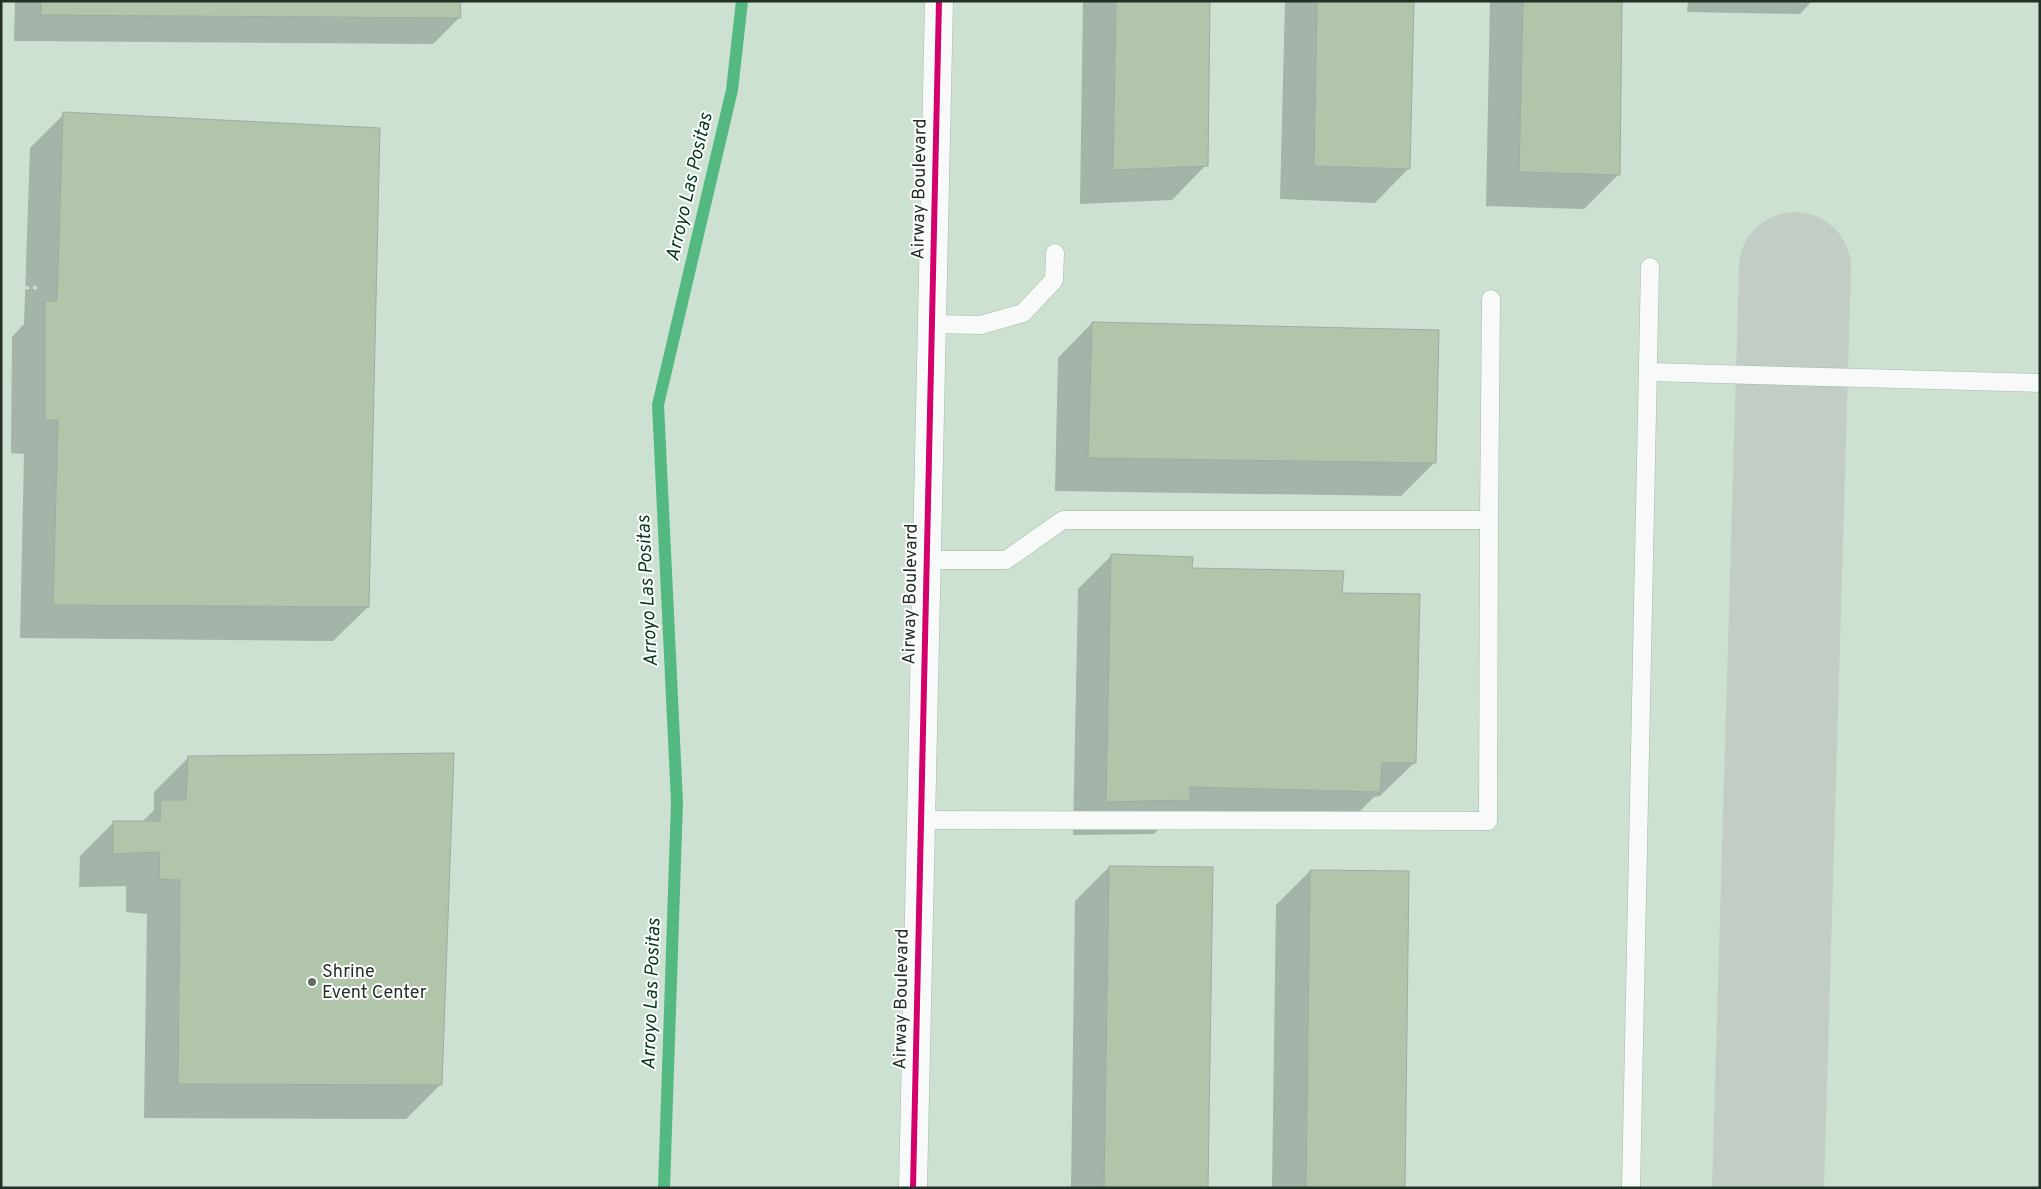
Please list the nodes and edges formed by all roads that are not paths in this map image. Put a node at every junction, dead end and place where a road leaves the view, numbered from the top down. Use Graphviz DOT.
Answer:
graph roads {
  1 [pos="939,1"];
  2 [pos="1055,253"];
  3 [pos="1650,267"];
  4 [pos="1490,299"];
  5 [pos="932,324"];
  6 [pos="1649,372"];
  7 [pos="2040,383"];
  8 [pos="1489,520"];
  9 [pos="927,560"];
  10 [pos="921,820"];
  11 [pos="913,1188"];
  12 [pos="1631,1188"];
  1 -- 5 [label="main road, Airway Boulevard"];
  2 -- 5 [label="lane"];
  3 -- 6 [label="lane"];
  4 -- 8 [label="lane"];
  5 -- 9 [label="main road, Airway Boulevard"];
  6 -- 7 [label="lane"];
  6 -- 12 [label="lane"];
  8 -- 9 [label="lane"];
  8 -- 10 [label="lane"];
  9 -- 10 [label="main road, Airway Boulevard"];
  10 -- 11 [label="main road, Airway Boulevard"];
}
